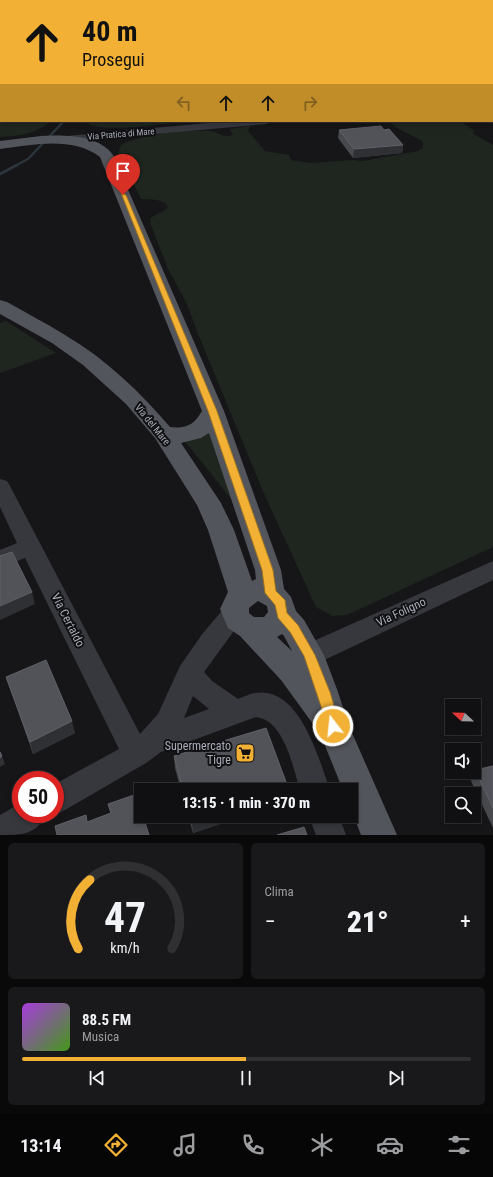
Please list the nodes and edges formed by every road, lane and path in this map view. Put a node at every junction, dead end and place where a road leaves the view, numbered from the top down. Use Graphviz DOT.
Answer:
graph roads {
  1 [pos="255,122"];
  2 [pos="142,132"];
  3 [pos="56,140"];
  4 [pos="0,145"];
  5 [pos="106,155"];
  6 [pos="3,308"];
  7 [pos="213,411"];
  8 [pos="164,433"];
  9 [pos="0,486"];
  10 [pos="30,547"];
  11 [pos="0,559"];
  12 [pos="493,570"];
  13 [pos="276,604"];
  14 [pos="243,612"];
  15 [pos="309,655"];
  16 [pos="189,674"];
  17 [pos="234,712"];
  18 [pos="333,726"];
  19 [pos="144,748"];
  20 [pos="311,783"];
  21 [pos="64,795"];
  22 [pos="16,823"];
  23 [pos="327,823"];
  24 [pos="0,832"];
  25 [pos="331,835"];
  26 [pos="379,835"];
  1 -- 2 [label="street, Via Pratica di Mare"];
  2 -- 3 [label="street, Via Pratica di Mare"];
  2 -- 5 [label="street"];
  3 -- 4 [label="main road, Via Pratica di Mare"];
  3 -- 5 [label="main road"];
  5 -- 7 [label="main road"];
  6 -- 8 [label="main road, Via del Mare"];
  7 -- 8 [label="main road"];
  7 -- 13 [label="main road"];
  8 -- 14 [label="main road, Via del Mare"];
  9 -- 10 [label="street, Via Certaldo"];
  10 -- 11 [label="street"];
  10 -- 19 [label="street, Via Certaldo"];
  12 -- 15 [label="street, Via Foligno"];
  13 -- 14 [label="main road"];
  13 -- 14 [label="main road"];
  13 -- 15 [label="main road"];
  14 -- 16 [label="street"];
  14 -- 18 [label="main road"];
  15 -- 18 [label="main road"];
  16 -- 17 [label="street"];
  16 -- 19 [label="street"];
  17 -- 19 [label="street"];
  17 -- 20 [label="street"];
  18 -- 26 [label="main road"];
  19 -- 21 [label="street"];
  22 -- 24 [label="street"];
  23 -- 25 [label="street"];
}
